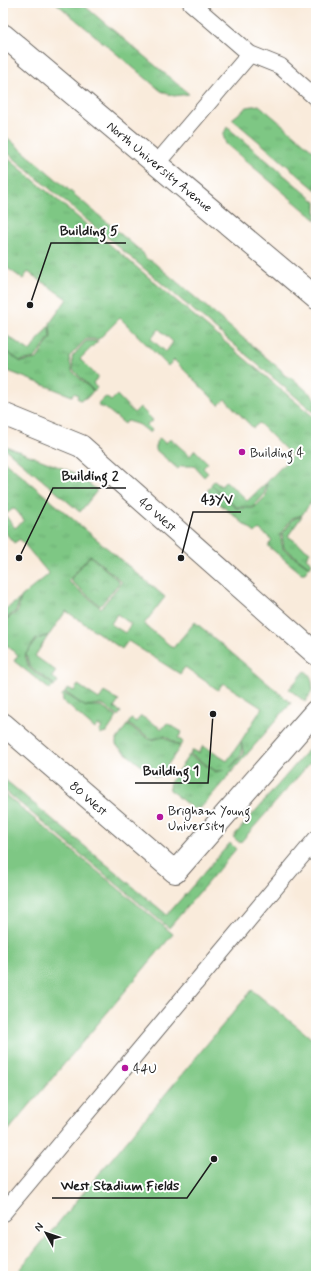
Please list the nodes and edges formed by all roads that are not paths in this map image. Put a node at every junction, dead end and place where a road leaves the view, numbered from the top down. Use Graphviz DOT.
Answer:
graph roads {
  1 [pos="191,3"];
  2 [pos="3,35"];
  3 [pos="250,54"];
  4 [pos="316,98"];
  5 [pos="157,163"];
  6 [pos="316,298"];
  7 [pos="3,414"];
  8 [pos="316,654"];
  9 [pos="316,711"];
  10 [pos="3,724"];
  11 [pos="316,839"];
  12 [pos="3,1213"];
  1 -- 3 [label="lane"];
  2 -- 5 [label="main road, North University Avenue"];
  3 -- 4 [label="lane"];
  3 -- 5 [label="lane"];
  5 -- 6 [label="main road, North University Avenue"];
  7 -- 8 [label="main road, 40 West"];
  9 -- 10 [label="main road, 80 West"];
  11 -- 12 [label="lane"];
}
